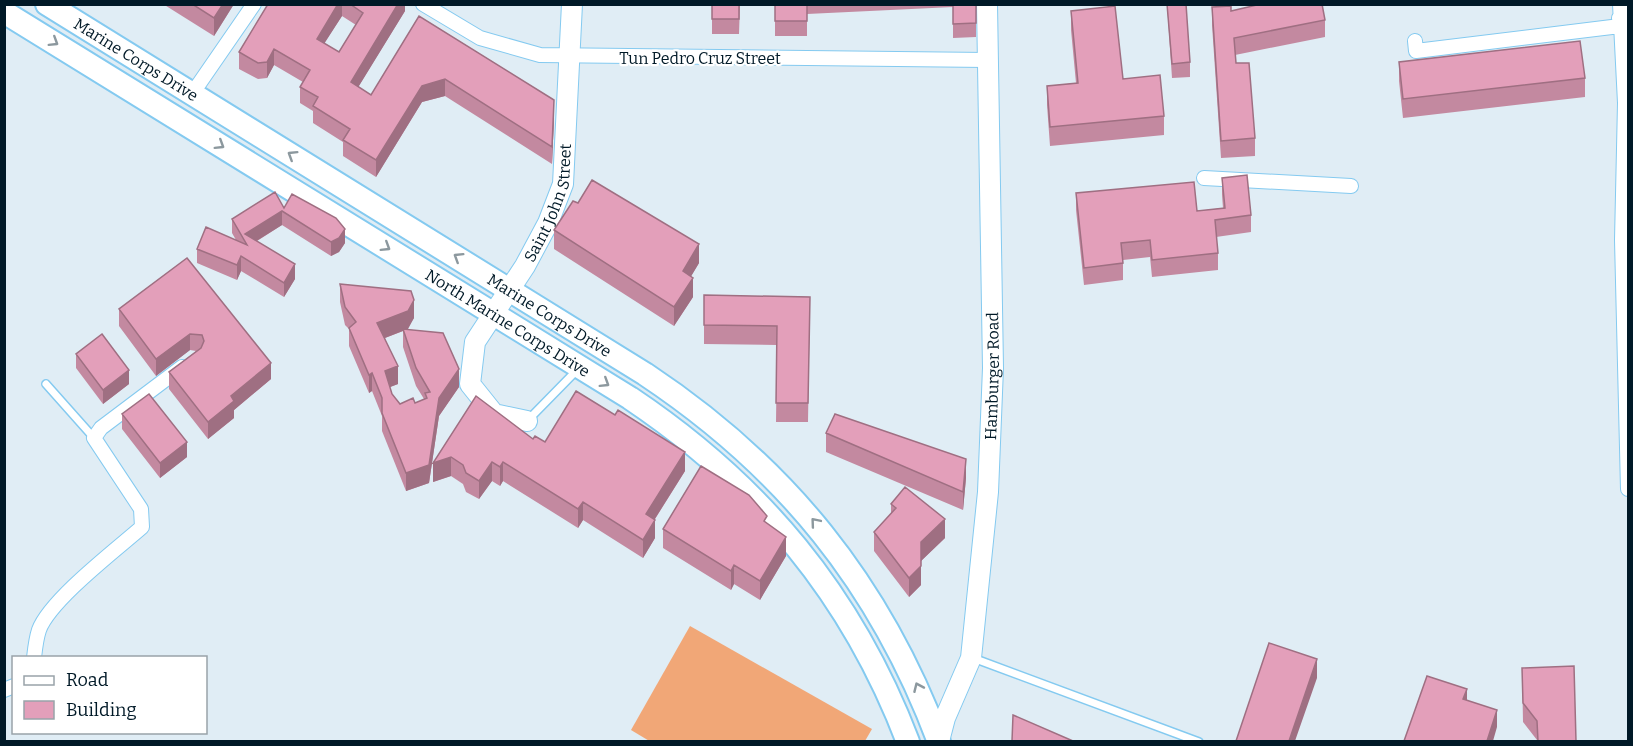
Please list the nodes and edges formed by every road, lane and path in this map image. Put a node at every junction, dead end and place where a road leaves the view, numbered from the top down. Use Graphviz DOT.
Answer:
graph roads {
  1 [pos="10,4"];
  2 [pos="46,4"];
  3 [pos="254,4"];
  4 [pos="423,4"];
  5 [pos="572,4"];
  6 [pos="987,4"];
  7 [pos="1618,4"];
  8 [pos="5,12"];
  9 [pos="1623,32"];
  10 [pos="1415,41"];
  11 [pos="570,57"];
  12 [pos="987,60"];
  13 [pos="192,94"];
  14 [pos="1627,103"];
  15 [pos="1204,178"];
  16 [pos="1351,186"];
  17 [pos="511,290"];
  18 [pos="495,315"];
  19 [pos="195,358"];
  20 [pos="579,367"];
  21 [pos="46,384"];
  22 [pos="527,421"];
  23 [pos="94,438"];
  24 [pos="1629,489"];
  25 [pos="33,656"];
  26 [pos="971,658"];
  27 [pos="908,741"];
  28 [pos="939,741"];
  29 [pos="1199,741"];
  1 -- 8 [label="street"];
  2 -- 13 [label="main road, Marine Corps Drive"];
  3 -- 13 [label="street"];
  4 -- 11 [label="street, Tun Pedro Cruz Street"];
  5 -- 11 [label="street, Saint John Street"];
  6 -- 12 [label="street, Hamburger Road"];
  7 -- 9 [label="street"];
  8 -- 18 [label="main road, North Marine Corps Drive, one-way"];
  9 -- 10 [label="street"];
  9 -- 14 [label="street"];
  11 -- 12 [label="street, Tun Pedro Cruz Street"];
  11 -- 17 [label="street, Saint John Street"];
  12 -- 26 [label="street, Hamburger Road"];
  17 -- 13 [label="main road, Marine Corps Drive, one-way"];
  14 -- 24 [label="street"];
  15 -- 16 [label="street"];
  17 -- 18 [label="street, Saint John Street"];
  28 -- 17 [label="main road, Marine Corps Drive, one-way"];
  18 -- 20 [label="main road, North Marine Corps Drive"];
  18 -- 22 [label="street, Saint John Street"];
  19 -- 23 [label="street"];
  20 -- 22 [label="lane"];
  20 -- 27 [label="main road, North Marine Corps Drive, one-way"];
  21 -- 23 [label="lane"];
  23 -- 25 [label="street"];
  26 -- 28 [label="street, Hamburger Road"];
  26 -- 29 [label="lane"];
}
